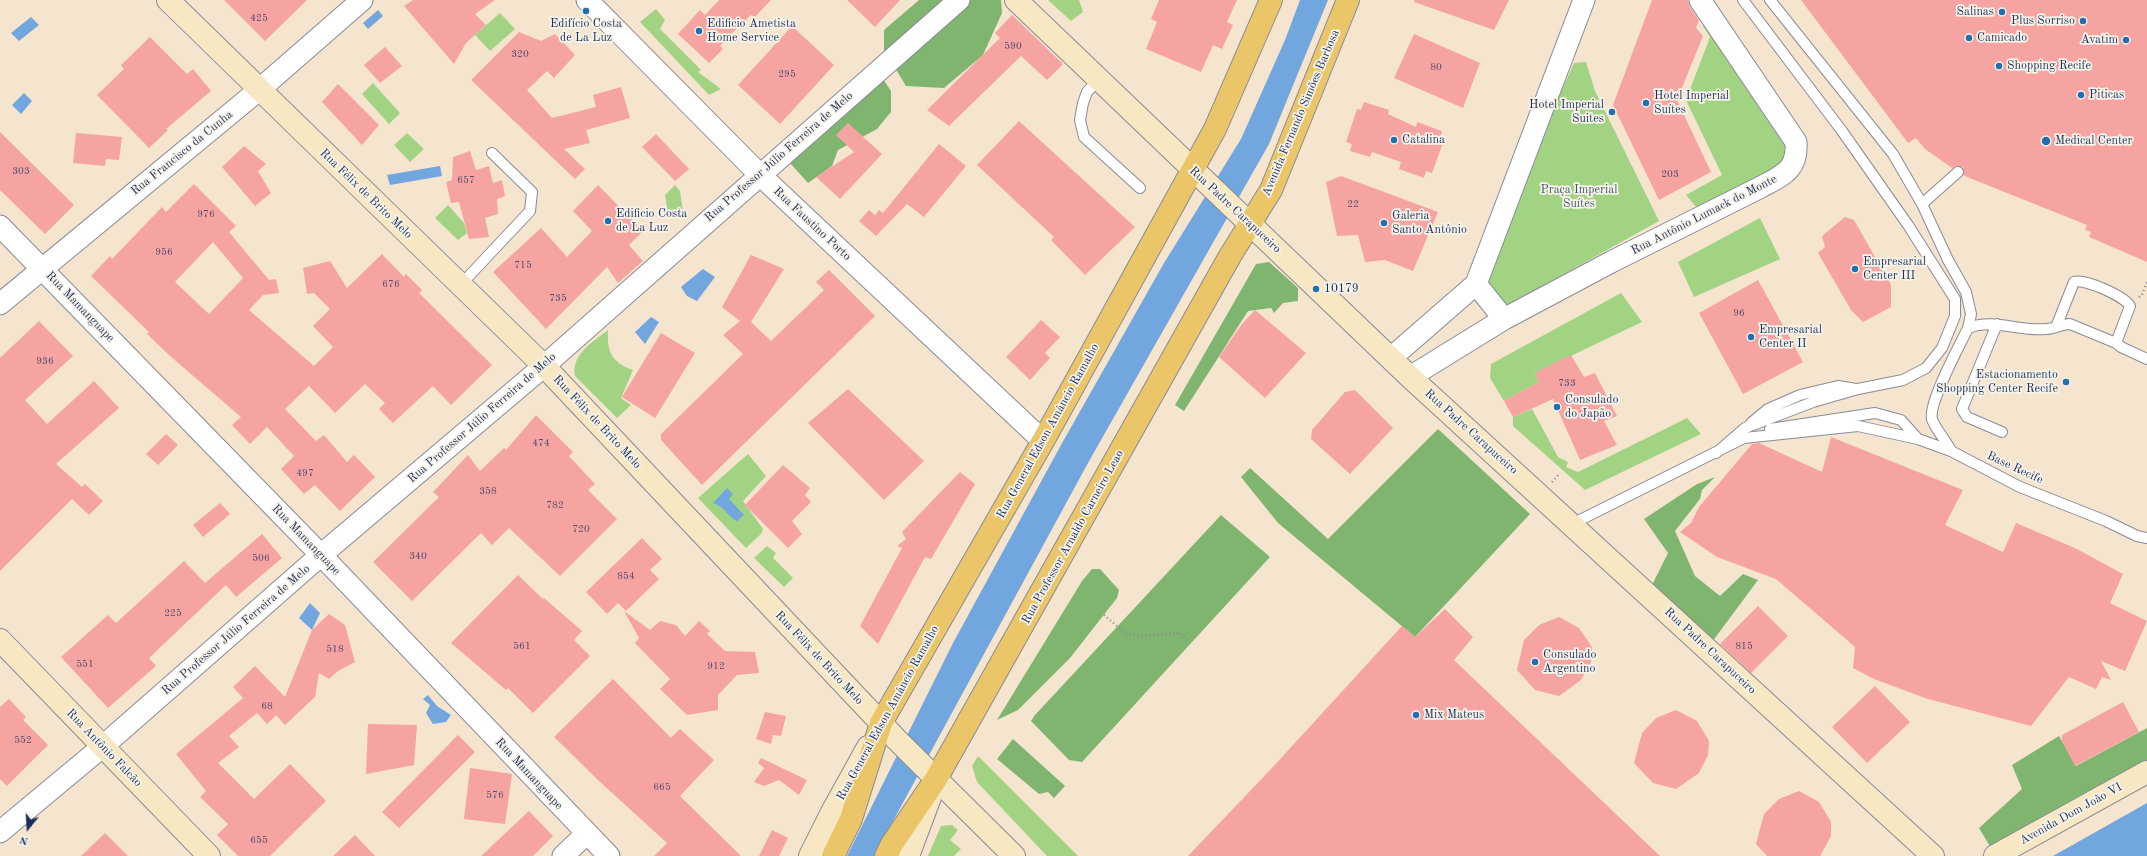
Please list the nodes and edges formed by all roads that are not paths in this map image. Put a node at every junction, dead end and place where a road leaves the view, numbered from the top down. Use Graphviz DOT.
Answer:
graph roads {
  1 [pos="168,0"];
  2 [pos="362,0"];
  3 [pos="587,0"];
  4 [pos="959,0"];
  5 [pos="1016,0"];
  6 [pos="1271,0"];
  7 [pos="1348,0"];
  8 [pos="1584,0"];
  9 [pos="1700,0"];
  10 [pos="1743,0"];
  11 [pos="1770,0"];
  12 [pos="1098,80"];
  13 [pos="260,89"];
  14 [pos="492,154"];
  15 [pos="1195,172"];
  16 [pos="1958,172"];
  17 [pos="759,174"];
  18 [pos="1140,188"];
  19 [pos="1922,204"];
  20 [pos="1249,224"];
  21 [pos="0,226"];
  22 [pos="42,268"];
  23 [pos="458,284"];
  24 [pos="1476,284"];
  25 [pos="0,304"];
  26 [pos="1504,319"];
  27 [pos="1997,324"];
  28 [pos="2056,327"];
  29 [pos="1968,328"];
  30 [pos="2116,343"];
  31 [pos="1391,358"];
  32 [pos="2147,359"];
  33 [pos="544,366"];
  34 [pos="1410,377"];
  35 [pos="2002,432"];
  36 [pos="1744,433"];
  37 [pos="1918,439"];
  38 [pos="1043,441"];
  39 [pos="1951,451"];
  40 [pos="1572,524"];
  41 [pos="2147,538"];
  42 [pos="322,555"];
  43 [pos="0,640"];
  44 [pos="881,723"];
  45 [pos="102,747"];
  46 [pos="2147,772"];
  47 [pos="933,776"];
  48 [pos="0,832"];
  49 [pos="586,834"];
  50 [pos="895,852"];
  51 [pos="209,856"];
  52 [pos="563,856"];
  53 [pos="608,856"];
  54 [pos="810,856"];
  55 [pos="834,856"];
  56 [pos="1014,856"];
  57 [pos="1933,856"];
  58 [pos="1995,856"];
  1 -- 13 [label="main road, Rua Félix de Brito Melo"];
  2 -- 13 [label="street, Rua Francisco da Cunha"];
  3 -- 17 [label="street, Rua Faustino Porto"];
  4 -- 17 [label="street, Rua Professor Júlio Ferreira de Melo"];
  5 -- 12 [label="main road, Rua Padre Carapuceiro"];
  6 -- 15 [label="main road, Rua General Edson Amâncio Ramalho"];
  7 -- 20 [label="main road, Avenida Fernando Simões Barbosa"];
  8 -- 24 [label="street"];
  9 -- 26 [label="street, Rua Antônio Lumack do Monte"];
  10 -- 36 [label="lane"];
  11 -- 19 [label="lane"];
  12 -- 15 [label="main road, Rua Padre Carapuceiro"];
  12 -- 18 [label="lane"];
  13 -- 22 [label="street, Rua Francisco da Cunha"];
  13 -- 23 [label="main road, Rua Félix de Brito Melo"];
  14 -- 23 [label="lane"];
  15 -- 20 [label="main road, Rua Padre Carapuceiro"];
  15 -- 38 [label="main road, Rua General Edson Amâncio Ramalho"];
  16 -- 19 [label="lane"];
  17 -- 33 [label="street, Rua Professor Júlio Ferreira de Melo"];
  17 -- 38 [label="street, Rua Faustino Porto"];
  19 -- 29 [label="lane"];
  20 -- 31 [label="main road, Rua Padre Carapuceiro"];
  20 -- 47 [label="main road, Rua Professor Arnaldo Carneiro Leao"];
  21 -- 22 [label="street, Rua Mamanguape"];
  22 -- 25 [label="street, Rua Francisco da Cunha"];
  22 -- 42 [label="street, Rua Mamanguape"];
  23 -- 33 [label="main road, Rua Félix de Brito Melo"];
  24 -- 26 [label="street"];
  24 -- 31 [label="street"];
  26 -- 34 [label="street, Rua Antônio Lumack do Monte"];
  27 -- 28 [label="lane"];
  27 -- 29 [label="lane"];
  27 -- 35 [label="lane"];
  28 -- 30 [label="lane"];
  28 -- 30 [label="lane"];
  29 -- 39 [label="lane"];
  30 -- 32 [label="lane"];
  31 -- 34 [label="main road, Rua Padre Carapuceiro"];
  33 -- 42 [label="street, Rua Professor Júlio Ferreira de Melo"];
  33 -- 44 [label="main road, Rua Félix de Brito Melo"];
  34 -- 40 [label="main road, Rua Padre Carapuceiro"];
  36 -- 37 [label="lane, Base Recife"];
  36 -- 37 [label="lane"];
  36 -- 40 [label="lane"];
  37 -- 39 [label="lane, Base Recife"];
  38 -- 44 [label="main road, Rua General Edson Amâncio Ramalho"];
  39 -- 41 [label="lane, Base Recife"];
  40 -- 57 [label="main road, Rua Padre Carapuceiro"];
  42 -- 45 [label="street, Rua Professor Júlio Ferreira de Melo"];
  42 -- 49 [label="street, Rua Mamanguape"];
  43 -- 45 [label="main road, Rua Antônio Falcão"];
  44 -- 47 [label="main road, Rua Félix de Brito Melo"];
  44 -- 54 [label="main road, Rua General Edson Amâncio Ramalho"];
  44 -- 55 [label="main road"];
  45 -- 48 [label="street, Rua Professor Júlio Ferreira de Melo"];
  45 -- 51 [label="main road, Rua Antônio Falcão"];
  46 -- 58 [label="main road, Avenida Dom João VI"];
  47 -- 50 [label="main road, Rua Professor Arnaldo Carneiro Leao"];
  47 -- 56 [label="main road, Rua Félix de Brito Melo"];
  49 -- 52 [label="street"];
  49 -- 53 [label="street, Rua Mamanguape"];
}
